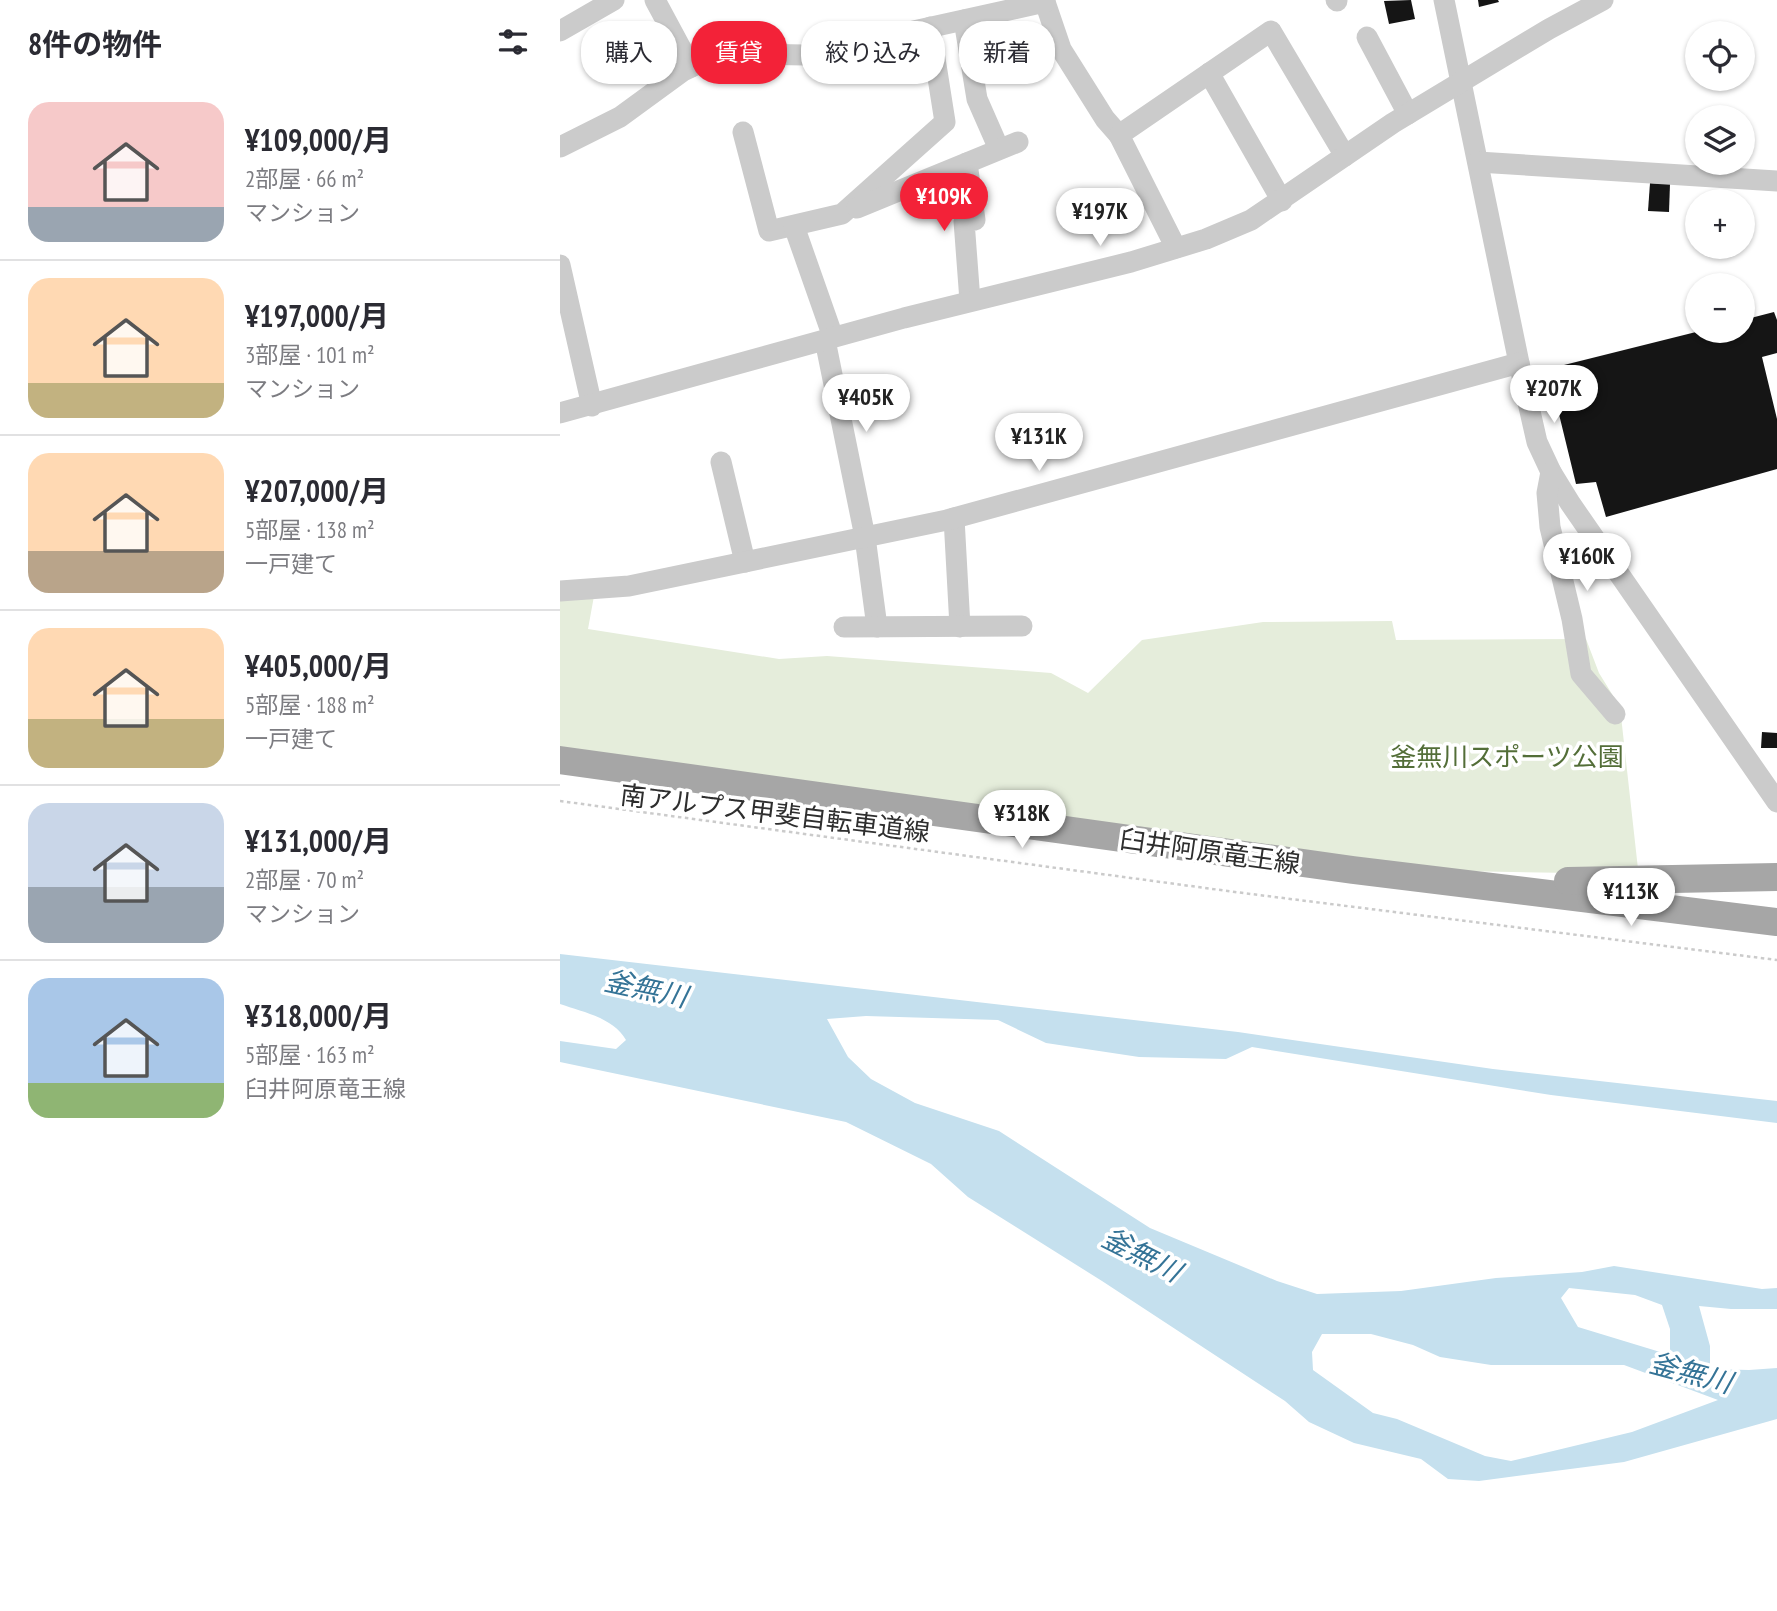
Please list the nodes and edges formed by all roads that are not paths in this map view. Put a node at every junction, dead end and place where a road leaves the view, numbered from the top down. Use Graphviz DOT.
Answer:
graph roads {
  1 [pos="614,0"];
  2 [pos="655,0"];
  3 [pos="1444,0"];
  4 [pos="1603,0"];
  5 [pos="1044,1"];
  6 [pos="964,20"];
  7 [pos="945,24"];
  8 [pos="560,31"];
  9 [pos="1367,37"];
  10 [pos="691,67"];
  11 [pos="1209,73"];
  12 [pos="1460,83"];
  13 [pos="939,84"];
  14 [pos="1408,114"];
  15 [pos="743,132"];
  16 [pos="1119,135"];
  17 [pos="560,147"];
  18 [pos="1345,156"];
  19 [pos="1478,162"];
  20 [pos="967,163"];
  21 [pos="1777,181"];
  22 [pos="1282,201"];
  23 [pos="842,214"];
  24 [pos="793,226"];
  25 [pos="1176,248"];
  26 [pos="560,265"];
  27 [pos="970,301"];
  28 [pos="829,339"];
  29 [pos="1519,363"];
  30 [pos="592,405"];
  31 [pos="560,413"];
  32 [pos="721,462"];
  33 [pos="1551,472"];
  34 [pos="954,518"];
  35 [pos="865,537"];
  36 [pos="745,562"];
  37 [pos="560,591"];
  38 [pos="960,626"];
  39 [pos="1022,626"];
  40 [pos="844,627"];
  41 [pos="877,627"];
  42 [pos="1615,714"];
  43 [pos="560,760"];
  44 [pos="1777,802"];
  45 [pos="1777,877"];
  46 [pos="1491,885"];
  47 [pos="1777,922"];
  1 -- 8 [label="street"];
  2 -- 10 [label="street"];
  3 -- 12 [label="street"];
  4 -- 12 [label="street"];
  5 -- 6 [label="street"];
  5 -- 16 [label="street"];
  6 -- 7 [label="street"];
  6 -- 20 [label="street"];
  9 -- 14 [label="street"];
  10 -- 17 [label="street"];
  11 -- 16 [label="street"];
  11 -- 18 [label="street"];
  11 -- 22 [label="street"];
  12 -- 14 [label="street"];
  12 -- 19 [label="street"];
  13 -- 23 [label="street"];
  14 -- 18 [label="street"];
  15 -- 24 [label="street"];
  16 -- 25 [label="street"];
  18 -- 22 [label="street"];
  19 -- 21 [label="street"];
  19 -- 29 [label="street"];
  20 -- 23 [label="street"];
  20 -- 27 [label="street"];
  22 -- 25 [label="street"];
  23 -- 24 [label="street"];
  24 -- 28 [label="street"];
  25 -- 27 [label="street"];
  26 -- 30 [label="street"];
  27 -- 28 [label="street"];
  28 -- 30 [label="street"];
  28 -- 35 [label="street"];
  29 -- 33 [label="street"];
  29 -- 34 [label="street"];
  30 -- 31 [label="street"];
  32 -- 36 [label="street"];
  33 -- 42 [label="street"];
  33 -- 44 [label="street"];
  34 -- 35 [label="street"];
  34 -- 38 [label="street"];
  35 -- 36 [label="street"];
  35 -- 41 [label="street"];
  36 -- 37 [label="street"];
  38 -- 39 [label="street"];
  38 -- 41 [label="street"];
  40 -- 41 [label="street"];
  43 -- 46 [label="main road, 臼井阿原竜王線"];
  45 -- 46 [label="main road"];
  46 -- 47 [label="main road, 臼井阿原竜王線"];
}
